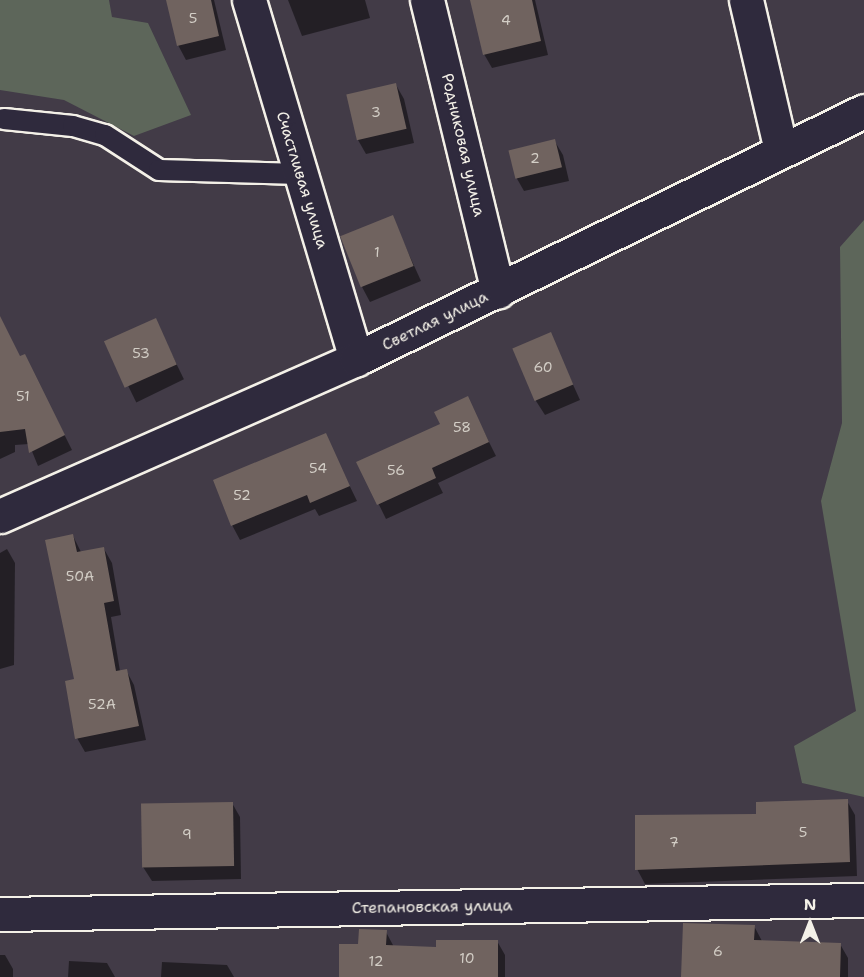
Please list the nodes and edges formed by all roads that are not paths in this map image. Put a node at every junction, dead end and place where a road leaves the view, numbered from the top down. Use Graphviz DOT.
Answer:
graph roads {
  1 [pos="249,0"];
  2 [pos="427,0"];
  3 [pos="746,0"];
  4 [pos="864,111"];
  5 [pos="4,119"];
  6 [pos="781,150"];
  7 [pos="300,174"];
  8 [pos="498,291"];
  9 [pos="356,359"];
  10 [pos="0,516"];
  11 [pos="864,900"];
  12 [pos="0,914"];
  1 -- 7 [label="street, Счастливая улица"];
  2 -- 8 [label="street, Родниковая улица"];
  3 -- 6 [label="street"];
  4 -- 6 [label="street, Светлая улица"];
  5 -- 7 [label="lane"];
  6 -- 8 [label="street, Светлая улица"];
  7 -- 9 [label="street, Счастливая улица"];
  8 -- 9 [label="street, Светлая улица"];
  9 -- 10 [label="street, Светлая улица"];
  11 -- 12 [label="street, Степановская улица"];
}
